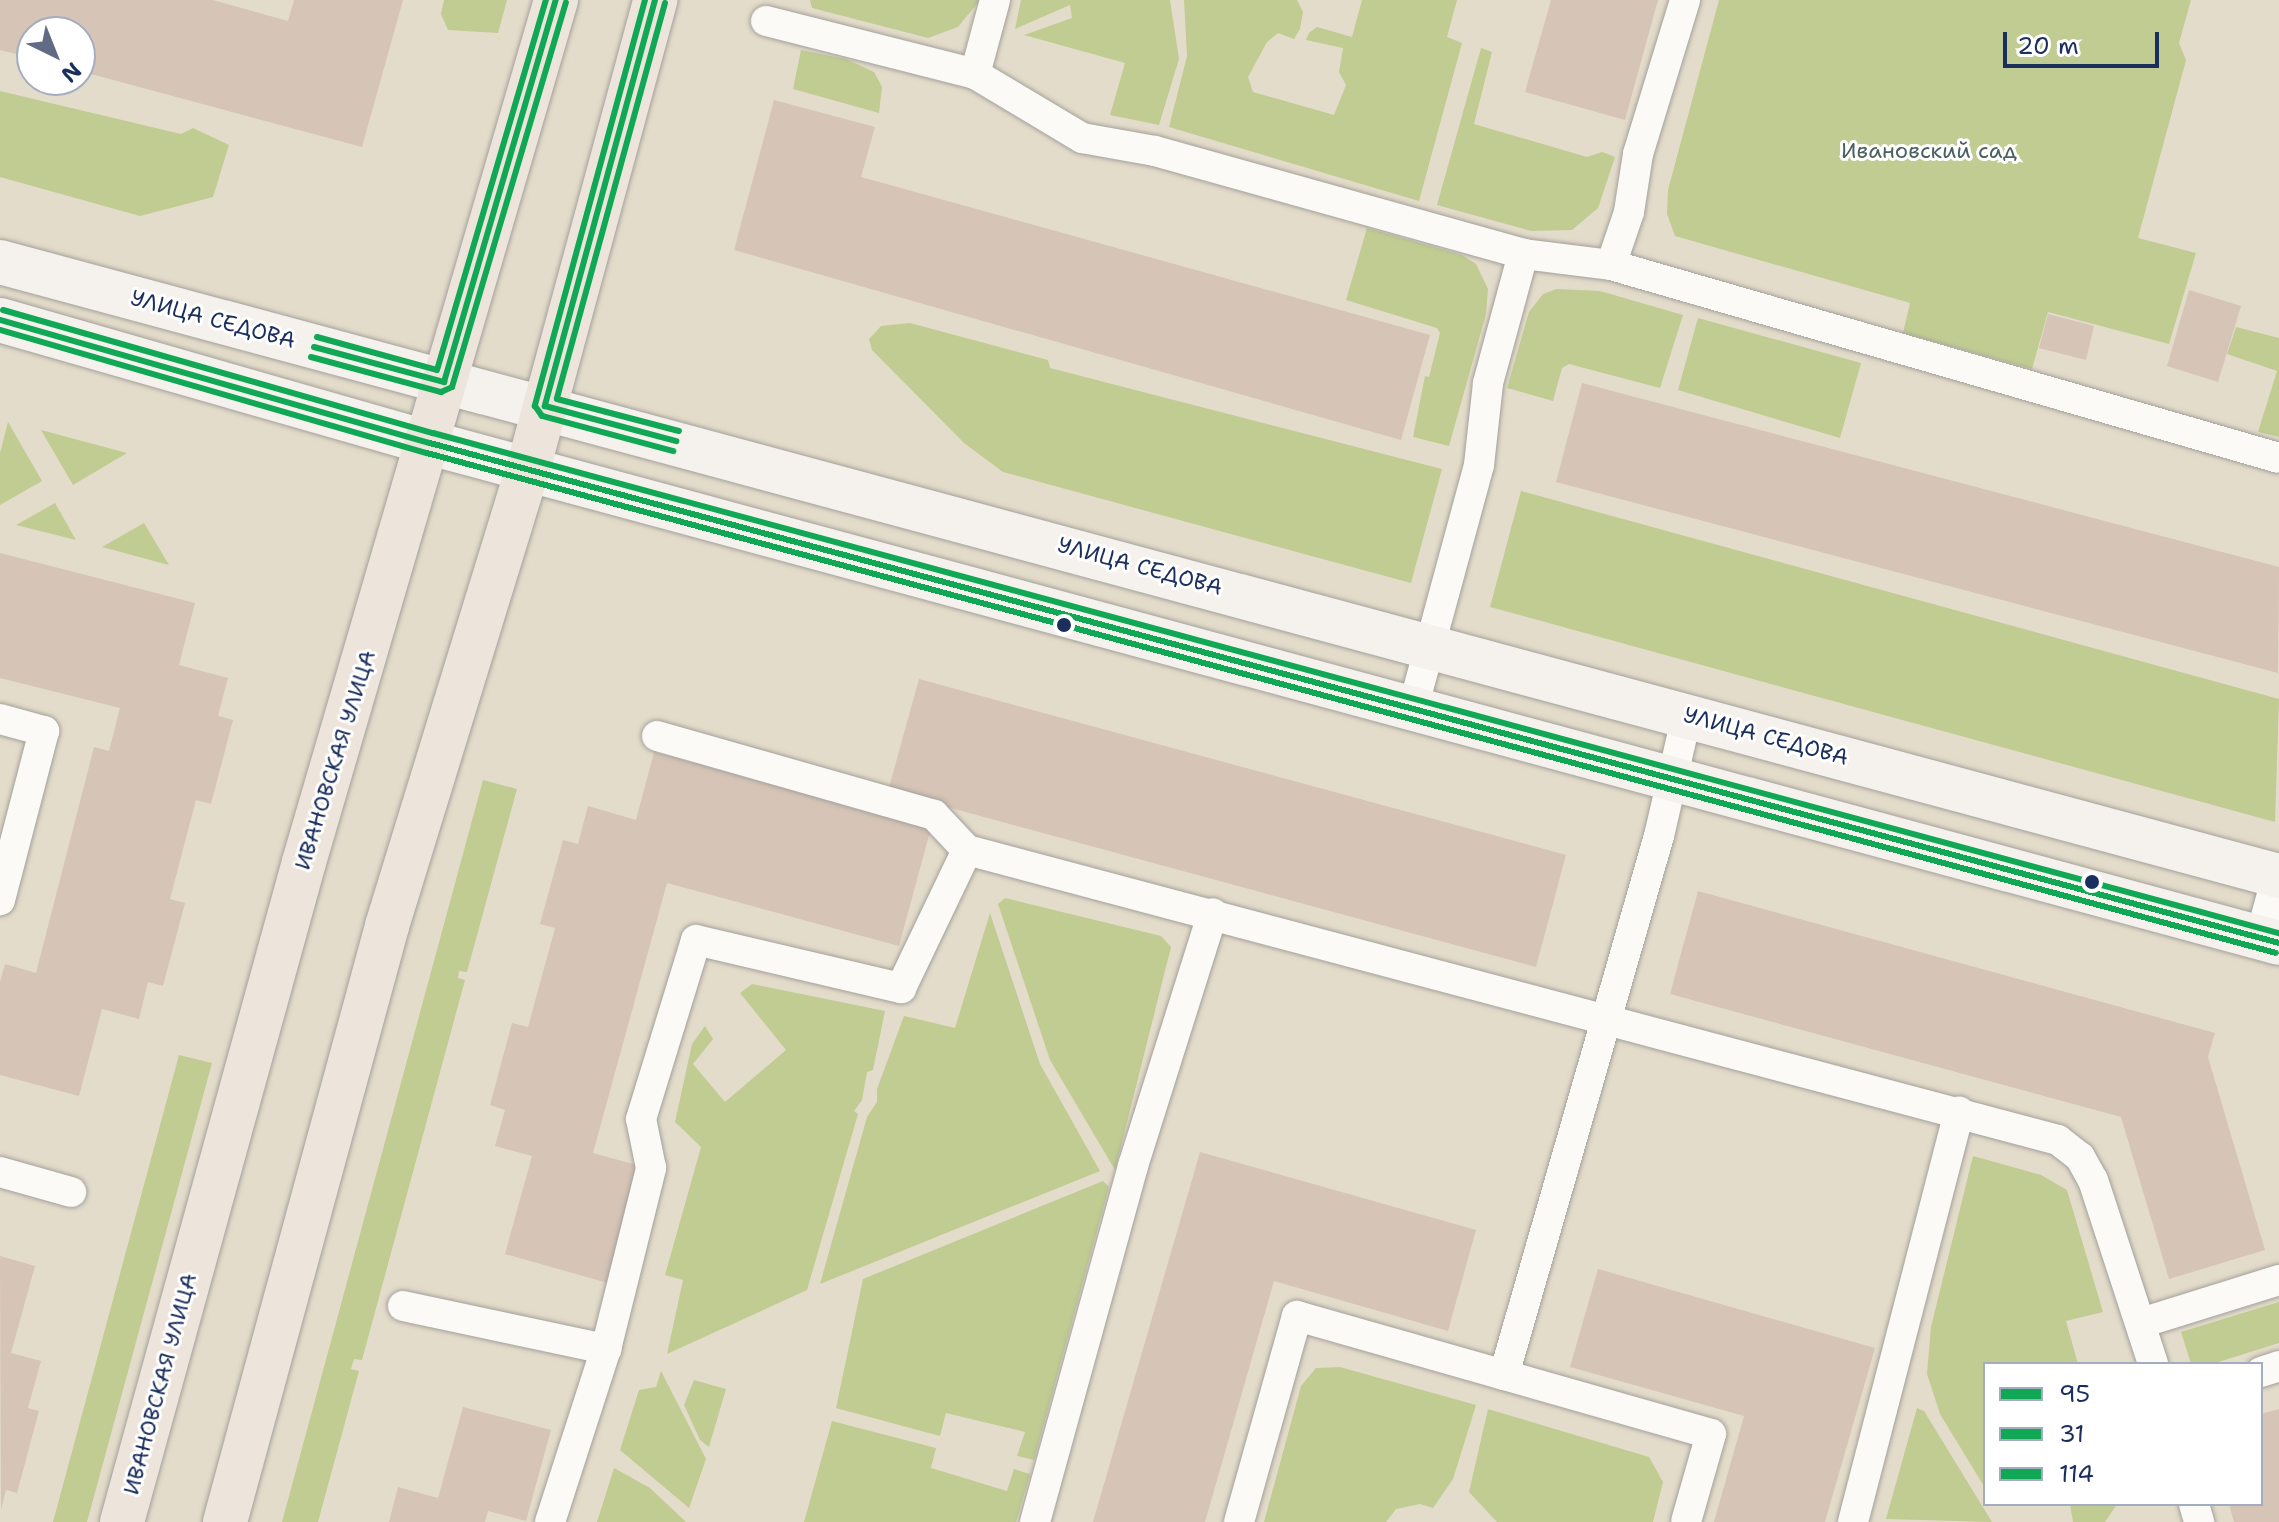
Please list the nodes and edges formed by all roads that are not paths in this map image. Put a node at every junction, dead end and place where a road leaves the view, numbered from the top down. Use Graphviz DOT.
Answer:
graph roads {
  1 [pos="556,0"];
  2 [pos="655,0"];
  3 [pos="995,0"];
  4 [pos="1685,0"];
  5 [pos="766,21"];
  6 [pos="975,74"];
  7 [pos="1523,254"];
  8 [pos="0,262"];
  9 [pos="1611,265"];
  10 [pos="0,320"];
  11 [pos="444,382"];
  12 [pos="545,406"];
  13 [pos="430,443"];
  14 [pos="2279,458"];
  15 [pos="528,469"];
  16 [pos="1432,644"];
  17 [pos="1413,708"];
  18 [pos="1687,715"];
  19 [pos="0,719"];
  20 [pos="657,736"];
  21 [pos="1669,778"];
  22 [pos="967,850"];
  23 [pos="2278,874"];
  24 [pos="0,900"];
  25 [pos="1213,913"];
  26 [pos="2270,941"];
  27 [pos="1607,1017"];
  28 [pos="1959,1111"];
  29 [pos="0,1172"];
  30 [pos="71,1192"];
  31 [pos="2279,1280"];
  32 [pos="403,1306"];
  33 [pos="2141,1323"];
  34 [pos="606,1349"];
  35 [pos="2152,1362"];
  36 [pos="1504,1375"];
  37 [pos="122,1522"];
  38 [pos="225,1522"];
  39 [pos="550,1522"];
  40 [pos="1035,1522"];
  41 [pos="1239,1522"];
  42 [pos="1686,1522"];
  43 [pos="1853,1522"];
  1 -- 11 [label="main road, ИВАНОВСКАЯ УЛИЦА"];
  2 -- 12 [label="main road"];
  3 -- 6 [label="lane"];
  4 -- 9 [label="lane"];
  5 -- 6 [label="lane"];
  6 -- 7 [label="lane"];
  7 -- 9 [label="lane"];
  7 -- 16 [label="lane"];
  8 -- 11 [label="main road, УЛИЦА СЕДОВА"];
  9 -- 14 [label="lane"];
  10 -- 13 [label="main road"];
  11 -- 12 [label="main road, УЛИЦА СЕДОВА"];
  11 -- 13 [label="main road, ИВАНОВСКАЯ УЛИЦА"];
  12 -- 15 [label="main road"];
  12 -- 16 [label="main road, УЛИЦА СЕДОВА"];
  13 -- 15 [label="main road"];
  13 -- 37 [label="main road, ИВАНОВСКАЯ УЛИЦА"];
  15 -- 17 [label="main road"];
  15 -- 38 [label="main road"];
  16 -- 17 [label="lane"];
  16 -- 18 [label="main road, УЛИЦА СЕДОВА"];
  17 -- 21 [label="main road"];
  18 -- 21 [label="lane"];
  18 -- 23 [label="main road, УЛИЦА СЕДОВА"];
  19 -- 24 [label="lane"];
  20 -- 22 [label="lane"];
  21 -- 26 [label="main road"];
  21 -- 27 [label="lane"];
  22 -- 25 [label="lane"];
  22 -- 34 [label="lane"];
  23 -- 26 [label="lane"];
  25 -- 27 [label="lane"];
  25 -- 40 [label="lane"];
  27 -- 28 [label="lane"];
  27 -- 36 [label="lane"];
  28 -- 33 [label="lane"];
  28 -- 43 [label="lane"];
  29 -- 30 [label="lane"];
  31 -- 33 [label="lane"];
  32 -- 34 [label="lane"];
  33 -- 35 [label="lane"];
  34 -- 39 [label="lane"];
  36 -- 41 [label="lane"];
  36 -- 42 [label="lane"];
}
